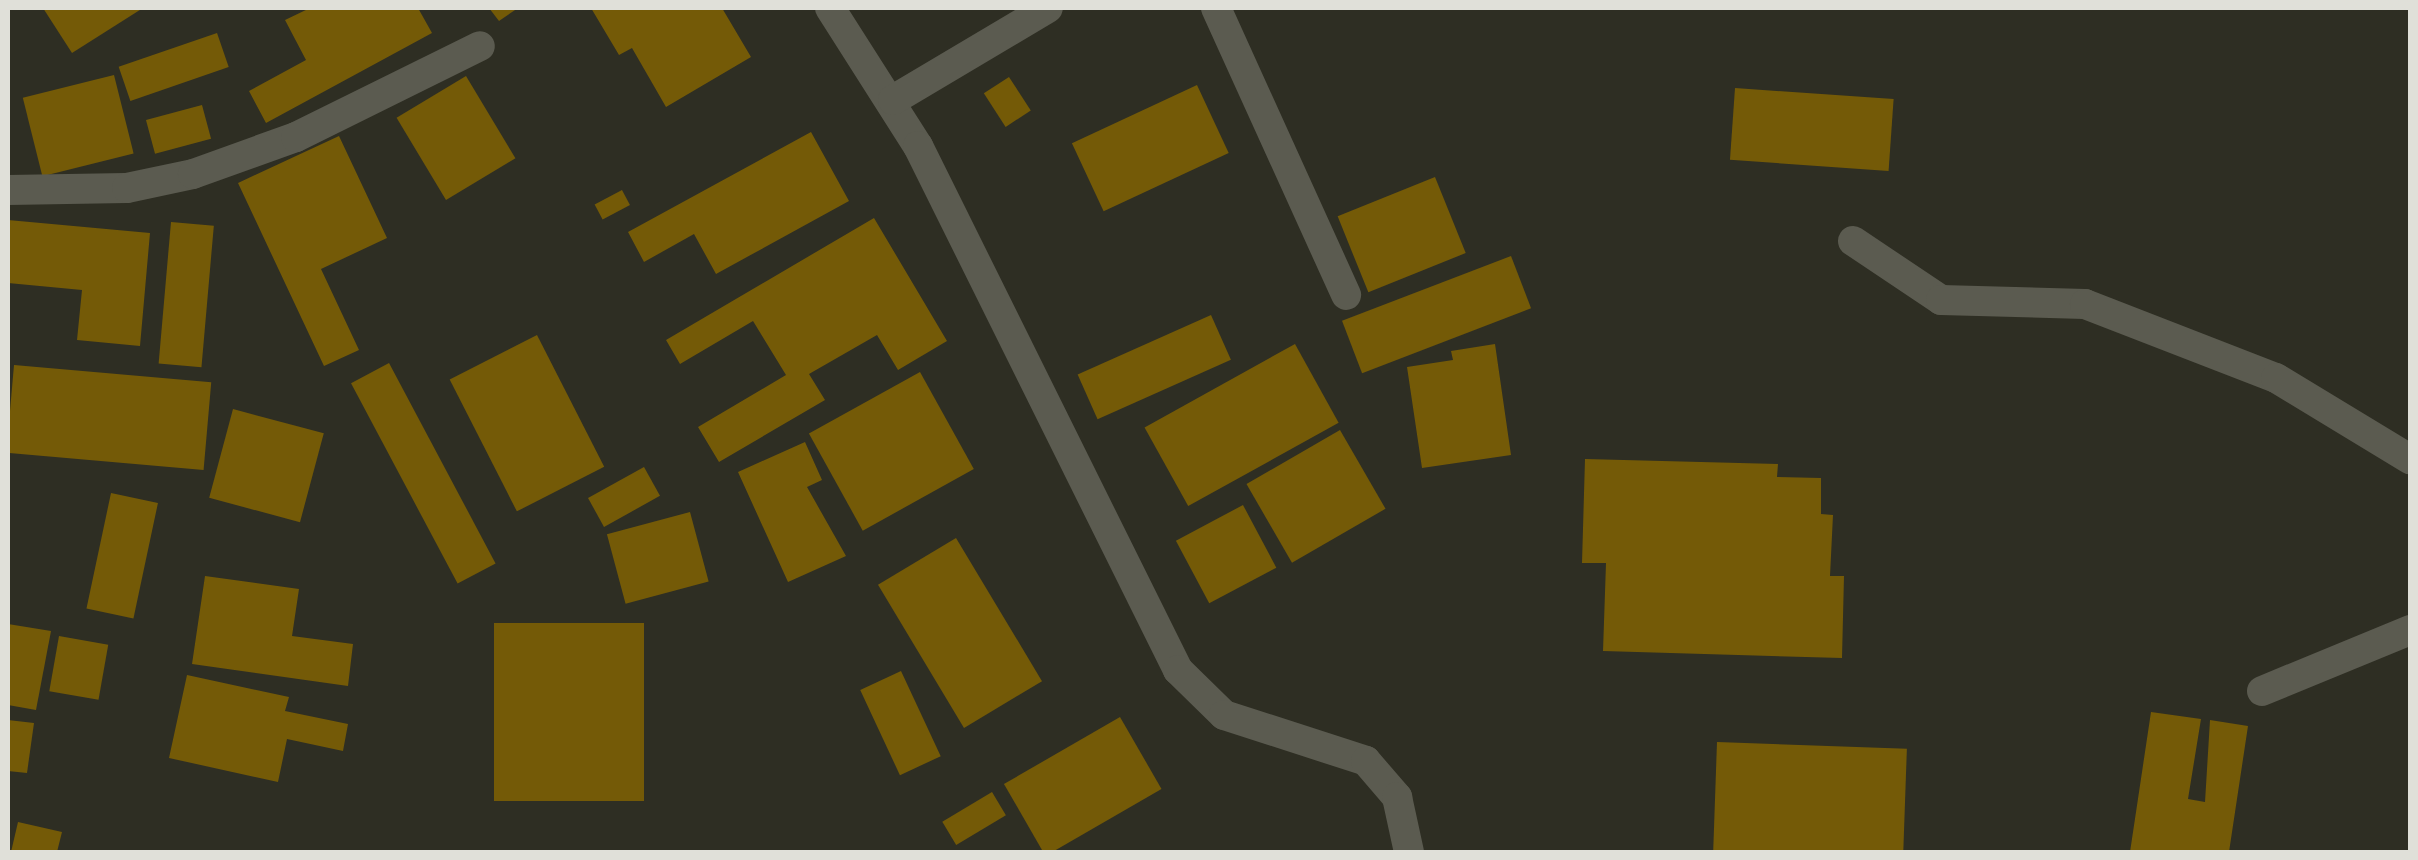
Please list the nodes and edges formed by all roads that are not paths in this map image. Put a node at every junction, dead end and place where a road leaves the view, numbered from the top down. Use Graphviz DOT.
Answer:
graph roads {
  1 [pos="830,8"];
  2 [pos="1048,8"];
  3 [pos="1216,8"];
  4 [pos="480,46"];
  5 [pos="893,100"];
  6 [pos="8,190"];
  7 [pos="1853,240"];
  8 [pos="1346,295"];
  9 [pos="2410,459"];
  10 [pos="2410,630"];
  11 [pos="2262,691"];
  12 [pos="1409,852"];
  1 -- 5 [label="street"];
  2 -- 5 [label="street"];
  3 -- 8 [label="street"];
  4 -- 6 [label="street"];
  5 -- 12 [label="street"];
  7 -- 9 [label="street"];
  10 -- 11 [label="street"];
}
